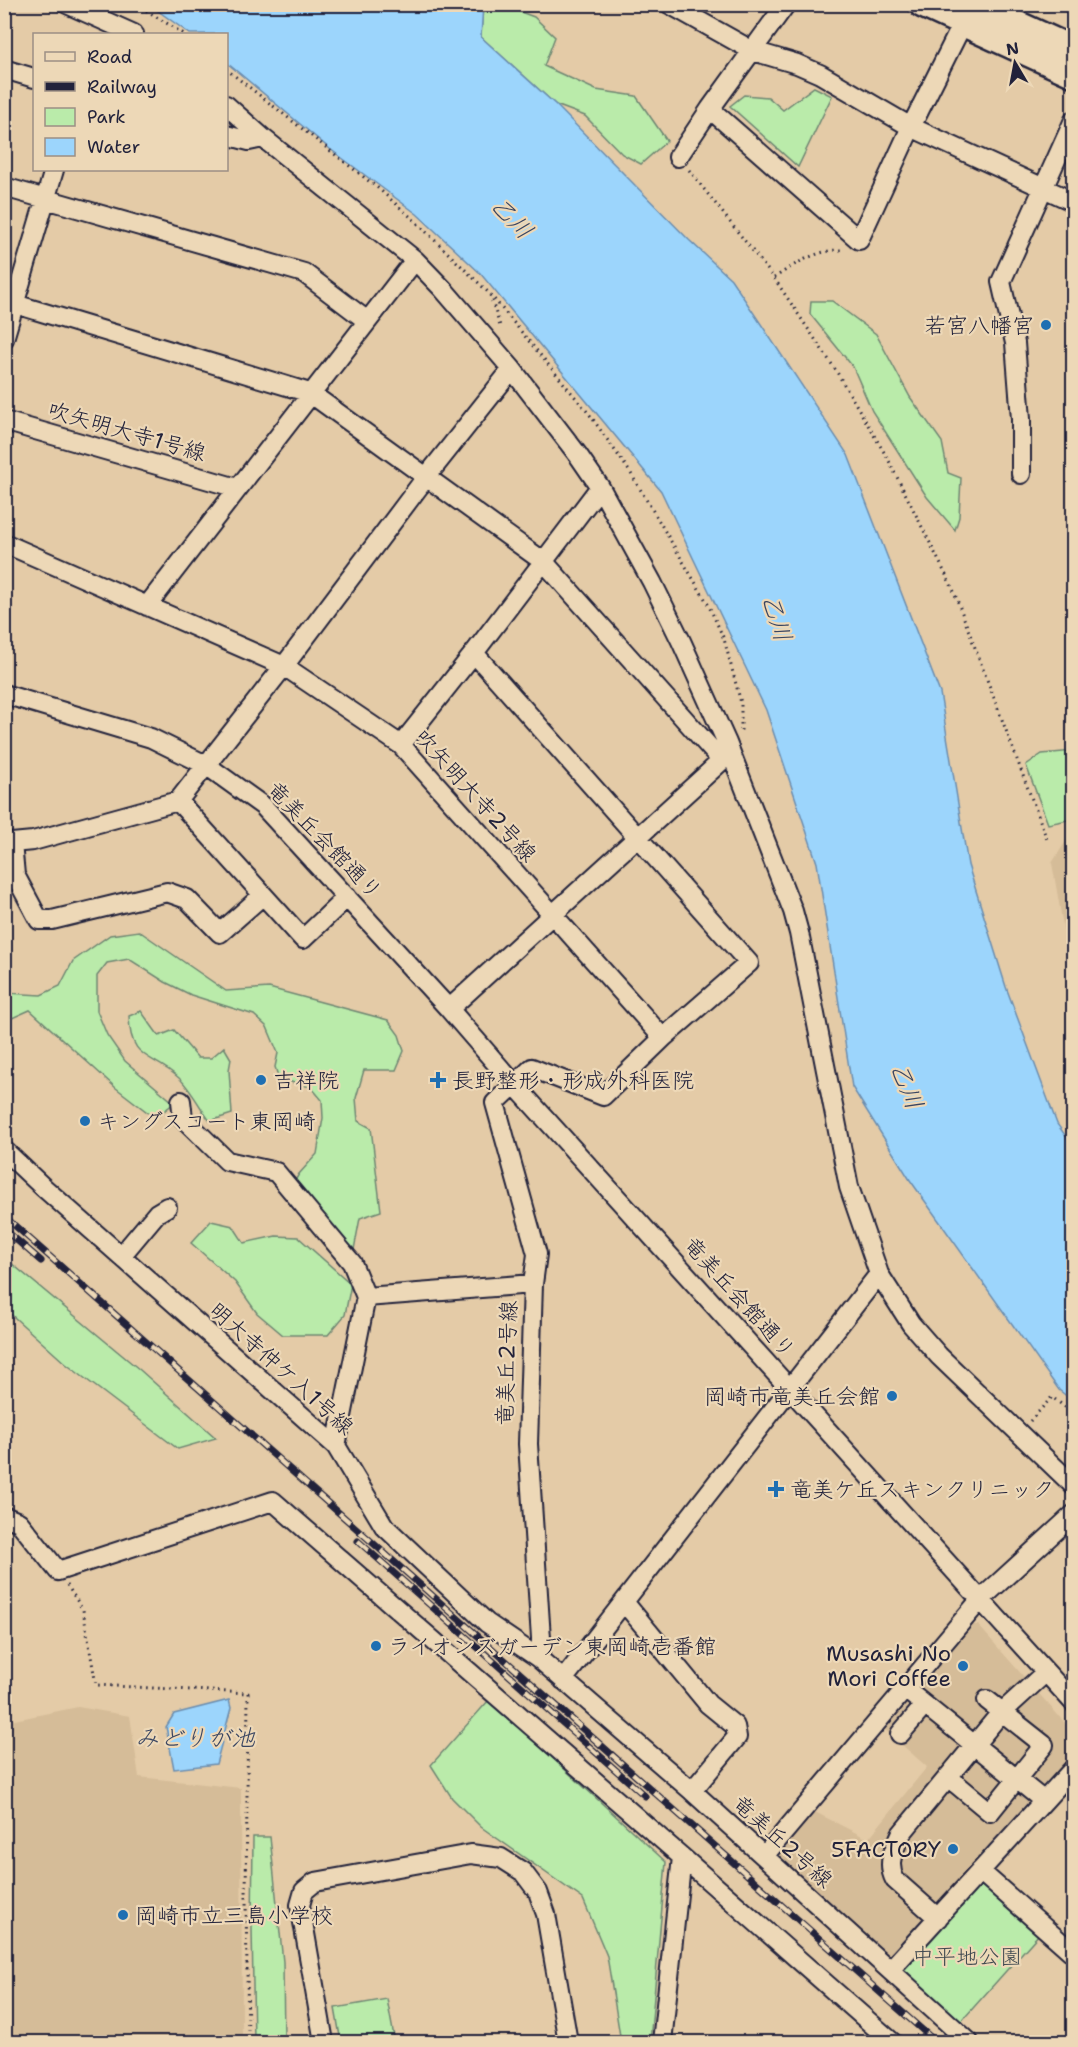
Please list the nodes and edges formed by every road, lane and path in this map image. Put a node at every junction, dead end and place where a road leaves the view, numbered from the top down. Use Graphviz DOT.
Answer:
graph roads {
  1 [pos="67,4"];
  2 [pos="136,4"];
  3 [pos="669,4"];
  4 [pos="786,4"];
  5 [pos="923,4"];
  6 [pos="967,14"];
  7 [pos="97,26"];
  8 [pos="129,33"];
  9 [pos="182,33"];
  10 [pos="753,51"];
  11 [pos="1074,51"];
  12 [pos="4,69"];
  13 [pos="1074,74"];
  14 [pos="33,78"];
  15 [pos="228,107"];
  16 [pos="710,110"];
  17 [pos="1074,120"];
  18 [pos="911,127"];
  19 [pos="228,136"];
  20 [pos="263,138"];
  21 [pos="678,157"];
  22 [pos="54,171"];
  23 [pos="4,187"];
  24 [pos="1043,188"];
  25 [pos="45,199"];
  26 [pos="1074,202"];
  27 [pos="847,250"];
  28 [pos="415,260"];
  29 [pos="774,278"];
  30 [pos="15,304"];
  31 [pos="366,320"];
  32 [pos="4,339"];
  33 [pos="512,369"];
  34 [pos="310,393"];
  35 [pos="4,421"];
  36 [pos="1021,474"];
  37 [pos="427,476"];
  38 [pos="237,488"];
  39 [pos="600,488"];
  40 [pos="4,543"];
  41 [pos="543,562"];
  42 [pos="147,606"];
  43 [pos="474,653"];
  44 [pos="284,666"];
  45 [pos="4,694"];
  46 [pos="401,745"];
  47 [pos="726,756"];
  48 [pos="206,765"];
  49 [pos="178,801"];
  50 [pos="638,838"];
  51 [pos="8,842"];
  52 [pos="1048,842"];
  53 [pos="263,895"];
  54 [pos="347,897"];
  55 [pos="553,915"];
  56 [pos="449,1009"];
  57 [pos="663,1038"];
  58 [pos="514,1084"];
  59 [pos="181,1101"];
  60 [pos="4,1150"];
  61 [pos="167,1208"];
  62 [pos="121,1256"];
  63 [pos="879,1274"];
  64 [pos="533,1284"];
  65 [pos="366,1297"];
  66 [pos="790,1388"];
  67 [pos="1074,1414"];
  68 [pos="1019,1433"];
  69 [pos="336,1446"];
  70 [pos="1074,1486"];
  71 [pos="1074,1514"];
  72 [pos="4,1516"];
  73 [pos="58,1571"];
  74 [pos="980,1600"];
  75 [pos="624,1602"];
  76 [pos="537,1657"];
  77 [pos="1046,1672"];
  78 [pos="563,1680"];
  79 [pos="905,1689"];
  80 [pos="987,1700"];
  81 [pos="1074,1703"];
  82 [pos="925,1705"];
  83 [pos="1002,1712"];
  84 [pos="900,1734"];
  85 [pos="974,1745"];
  86 [pos="1074,1768"];
  87 [pos="948,1777"];
  88 [pos="1016,1779"];
  89 [pos="692,1791"];
  90 [pos="1044,1801"];
  91 [pos="764,1856"];
  92 [pos="682,1857"];
  93 [pos="980,1871"];
  94 [pos="938,1918"];
  95 [pos="1074,1954"];
  96 [pos="890,1970"];
  97 [pos="248,2043"];
  98 [pos="324,2043"];
  99 [pos="568,2043"];
  100 [pos="662,2043"];
  101 [pos="892,2043"];
  102 [pos="969,2043"];
  1 -- 7 [label="street"];
  2 -- 9 [label="path"];
  3 -- 10 [label="street"];
  4 -- 10 [label="street"];
  5 -- 6 [label="highway"];
  6 -- 11 [label="highway"];
  6 -- 13 [label="highway"];
  6 -- 18 [label="street"];
  7 -- 8 [label="street"];
  10 -- 16 [label="street"];
  10 -- 18 [label="street"];
  12 -- 14 [label="street"];
  15 -- 20 [label="street"];
  16 -- 18 [label="street"];
  16 -- 21 [label="street"];
  17 -- 24 [label="street"];
  18 -- 24 [label="street"];
  19 -- 20 [label="street"];
  20 -- 28 [label="street"];
  21 -- 29 [label="path"];
  22 -- 25 [label="street"];
  23 -- 25 [label="street"];
  24 -- 26 [label="street"];
  24 -- 36 [label="street"];
  25 -- 30 [label="street"];
  25 -- 31 [label="street"];
  27 -- 29 [label="path"];
  28 -- 31 [label="street"];
  28 -- 33 [label="street"];
  29 -- 52 [label="path"];
  30 -- 32 [label="street"];
  30 -- 34 [label="street"];
  31 -- 34 [label="street"];
  33 -- 37 [label="street"];
  33 -- 39 [label="street"];
  34 -- 37 [label="street"];
  34 -- 38 [label="street"];
  35 -- 38 [label="street, 吹矢明大寺1号線"];
  37 -- 41 [label="street"];
  37 -- 44 [label="street"];
  38 -- 42 [label="street"];
  39 -- 41 [label="street"];
  39 -- 47 [label="street"];
  40 -- 42 [label="street, 吹矢明大寺2号線"];
  41 -- 43 [label="street"];
  41 -- 47 [label="street"];
  42 -- 44 [label="street, 吹矢明大寺2号線"];
  43 -- 46 [label="street"];
  43 -- 50 [label="street"];
  44 -- 46 [label="street, 吹矢明大寺2号線"];
  44 -- 48 [label="street"];
  45 -- 48 [label="street, 竜美丘会館通り"];
  46 -- 55 [label="street, 吹矢明大寺2号線"];
  47 -- 50 [label="street"];
  47 -- 63 [label="street"];
  48 -- 49 [label="street"];
  48 -- 54 [label="street, 竜美丘会館通り"];
  49 -- 51 [label="street"];
  49 -- 53 [label="street"];
  50 -- 55 [label="street"];
  50 -- 57 [label="street"];
  51 -- 53 [label="street"];
  53 -- 54 [label="street"];
  54 -- 56 [label="street, 竜美丘会館通り"];
  55 -- 56 [label="street"];
  55 -- 57 [label="street, 吹矢明大寺2号線"];
  56 -- 58 [label="street, 竜美丘会館通り"];
  57 -- 58 [label="street"];
  58 -- 64 [label="street, 竜美丘2号線"];
  58 -- 66 [label="street, 竜美丘会館通り"];
  59 -- 65 [label="street"];
  60 -- 62 [label="street, 明大寺仲ケ入1号線"];
  61 -- 62 [label="street"];
  62 -- 69 [label="street, 明大寺仲ケ入1号線"];
  63 -- 66 [label="street"];
  63 -- 68 [label="street"];
  64 -- 65 [label="street"];
  64 -- 76 [label="street, 竜美丘2号線"];
  65 -- 69 [label="street"];
  66 -- 74 [label="street, 竜美丘会館通り"];
  66 -- 75 [label="street"];
  67 -- 68 [label="path"];
  68 -- 70 [label="street"];
  69 -- 76 [label="street, 明大寺仲ケ入1号線"];
  71 -- 74 [label="street"];
  72 -- 73 [label="street"];
  73 -- 92 [label="street"];
  73 -- 97 [label="path"];
  74 -- 77 [label="street, 竜美丘会館通り"];
  74 -- 79 [label="street"];
  75 -- 78 [label="street"];
  75 -- 89 [label="street"];
  76 -- 78 [label="street, 明大寺仲ケ入1号線"];
  77 -- 81 [label="street, 竜美丘会館通り"];
  77 -- 83 [label="street"];
  78 -- 89 [label="street, 竜美丘2号線"];
  79 -- 82 [label="street"];
  79 -- 91 [label="street"];
  80 -- 83 [label="street"];
  82 -- 84 [label="street"];
  82 -- 85 [label="street"];
  83 -- 85 [label="street"];
  83 -- 88 [label="street"];
  85 -- 87 [label="street"];
  85 -- 88 [label="street"];
  86 -- 90 [label="street"];
  87 -- 88 [label="street"];
  87 -- 94 [label="street"];
  88 -- 90 [label="street"];
  89 -- 91 [label="street, 竜美丘2号線"];
  90 -- 93 [label="street"];
  91 -- 96 [label="street, 竜美丘2号線"];
  92 -- 100 [label="street"];
  92 -- 101 [label="street"];
  93 -- 94 [label="street"];
  93 -- 95 [label="street"];
  94 -- 96 [label="street"];
  96 -- 102 [label="street, 竜美丘2号線"];
  98 -- 99 [label="street"];
}
